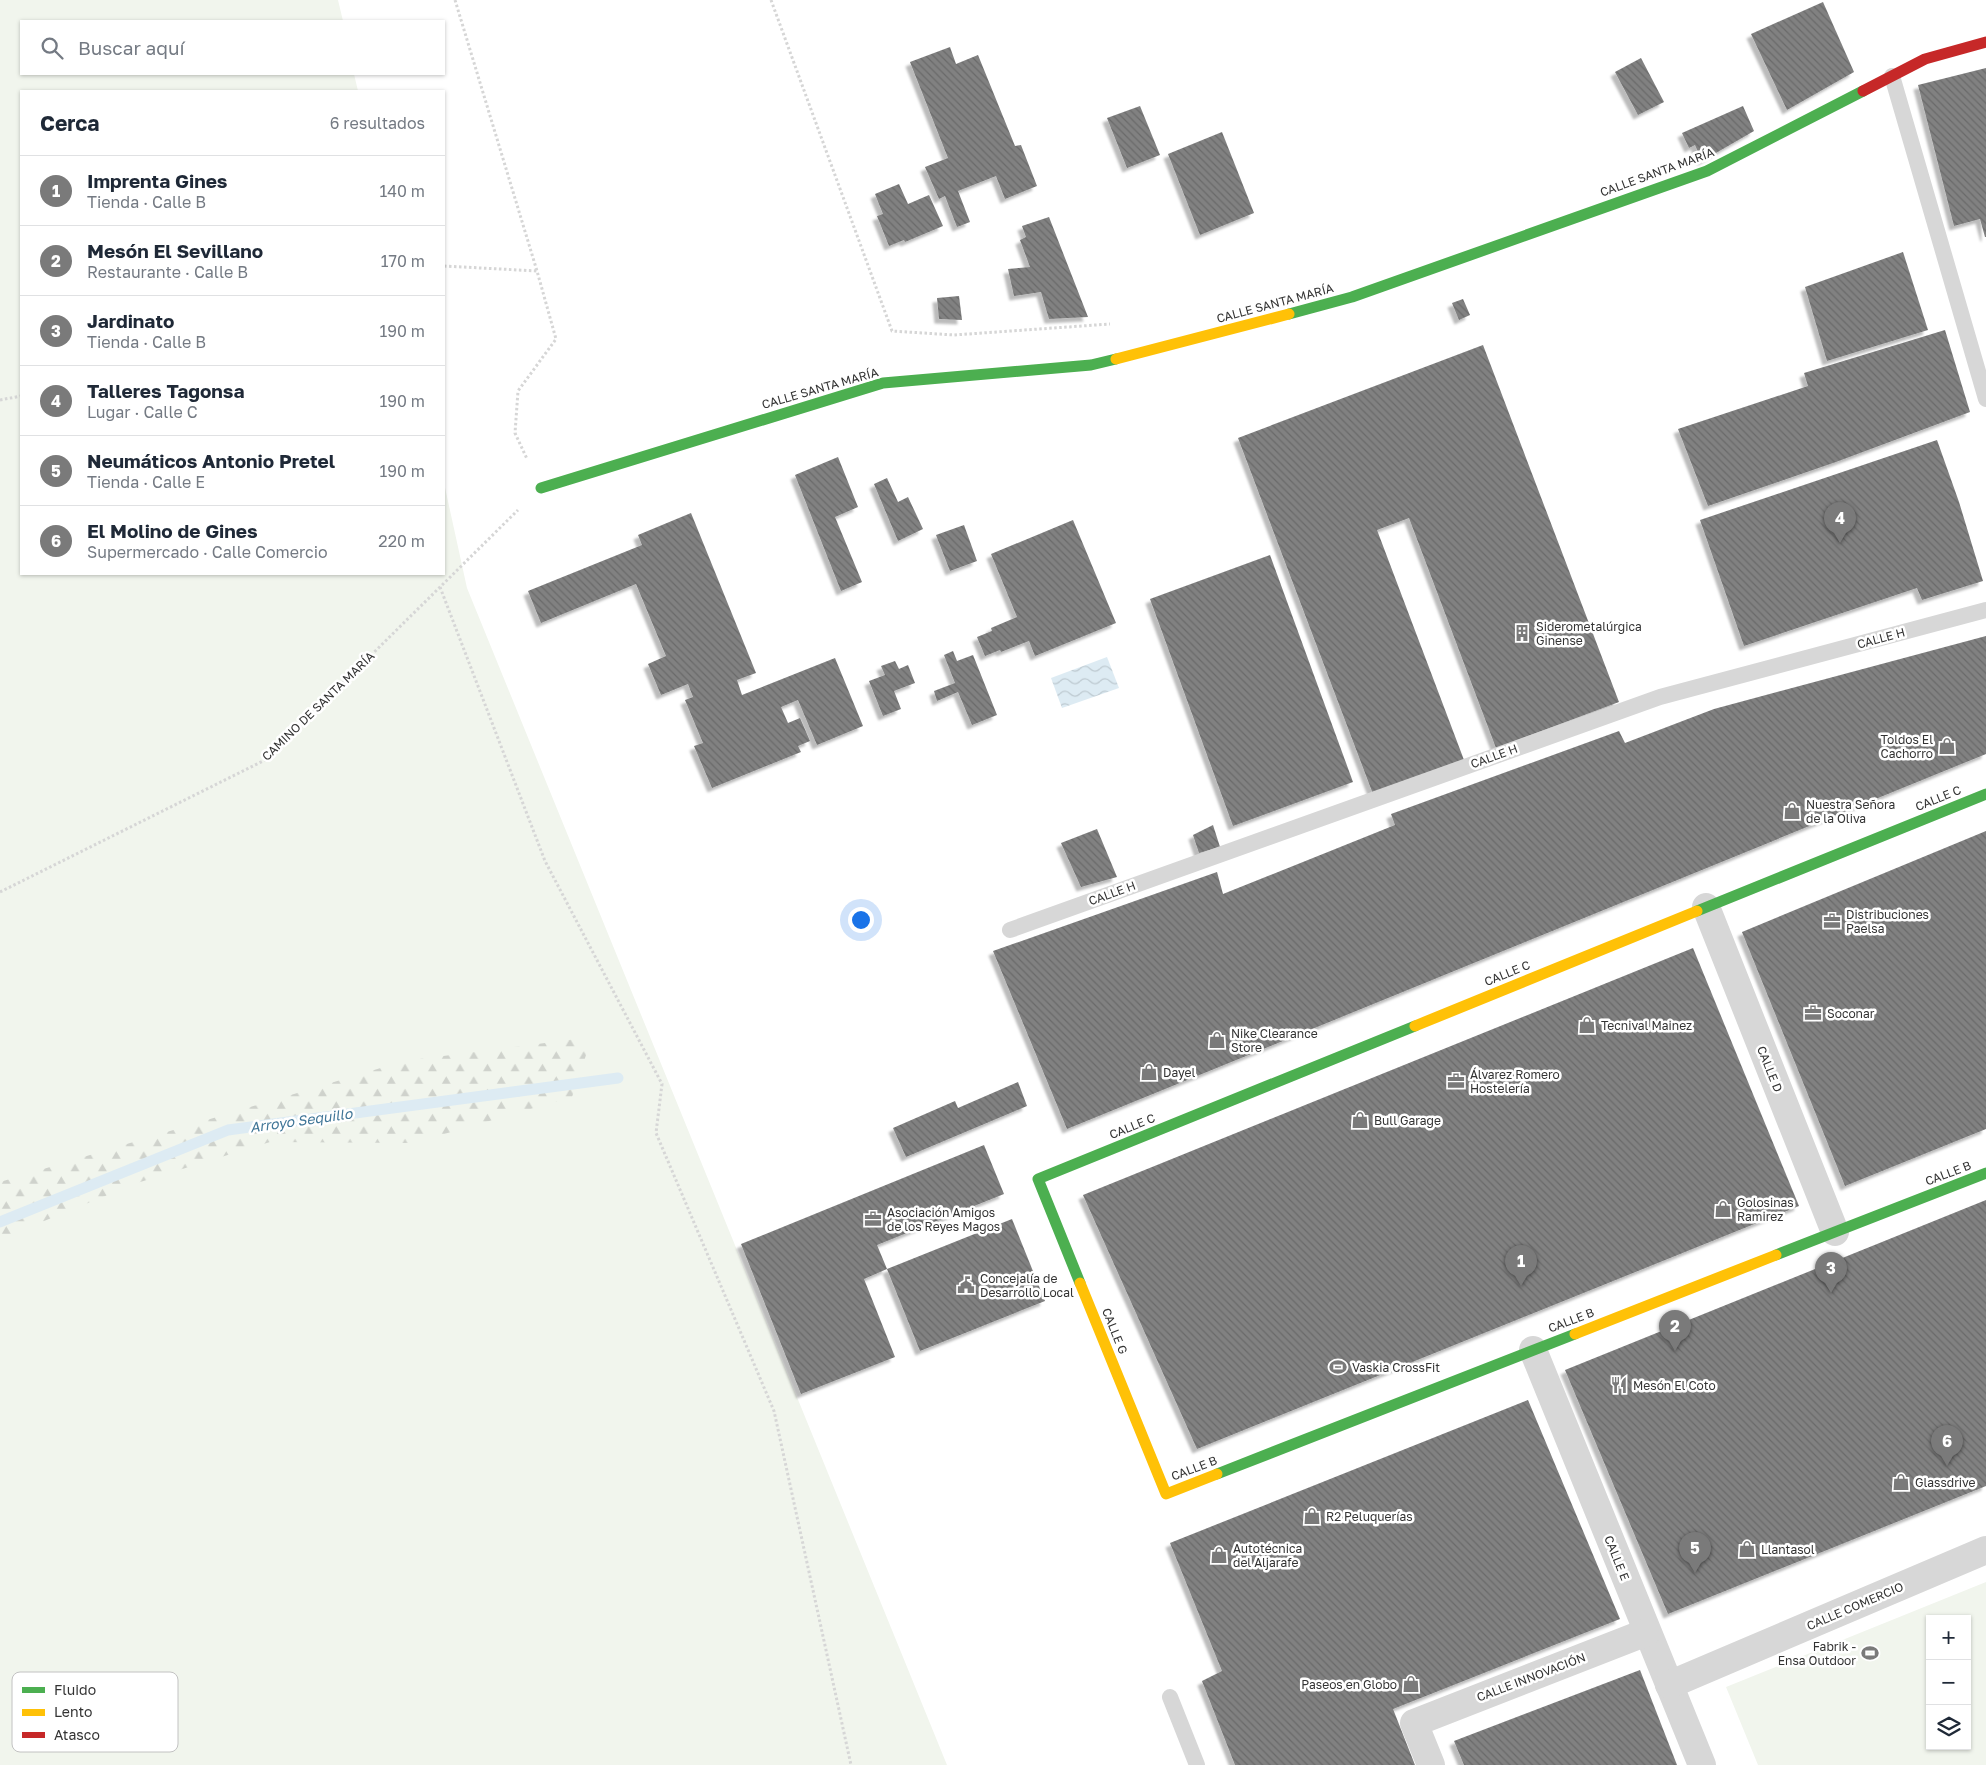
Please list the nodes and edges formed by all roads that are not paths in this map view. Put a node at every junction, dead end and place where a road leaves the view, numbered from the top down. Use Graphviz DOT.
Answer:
graph roads {
  1 [pos="1986,42"];
  2 [pos="1892,76"];
  3 [pos="1986,399"];
  4 [pos="541,488"];
  5 [pos="1986,610"];
  6 [pos="1986,794"];
  7 [pos="1706,906"];
  8 [pos="1010,930"];
  9 [pos="1986,1173"];
  10 [pos="1038,1179"];
  11 [pos="1835,1232"];
  12 [pos="1533,1350"];
  13 [pos="1166,1494"];
  14 [pos="1986,1550"];
  15 [pos="1647,1632"];
  16 [pos="1669,1685"];
  17 [pos="1170,1697"];
  18 [pos="1197,1765"];
  19 [pos="1431,1765"];
  20 [pos="1702,1765"];
  1 -- 2 [label="street, CALLE SANTA MARÍA"];
  2 -- 3 [label="lane"];
  2 -- 4 [label="street, CALLE SANTA MARÍA"];
  5 -- 8 [label="lane, CALLE H"];
  6 -- 7 [label="street, CALLE C"];
  7 -- 10 [label="street, CALLE C"];
  7 -- 11 [label="street, CALLE D"];
  9 -- 11 [label="street, CALLE B"];
  10 -- 13 [label="street, CALLE G"];
  11 -- 12 [label="street, CALLE B"];
  12 -- 13 [label="street, CALLE B"];
  12 -- 15 [label="street, CALLE E"];
  14 -- 16 [label="street, CALLE COMERCIO"];
  15 -- 16 [label="street, CALLE E"];
  15 -- 19 [label="street, CALLE INNOVACIÓN"];
  16 -- 20 [label="street, CALLE E"];
  17 -- 18 [label="lane"];
}
